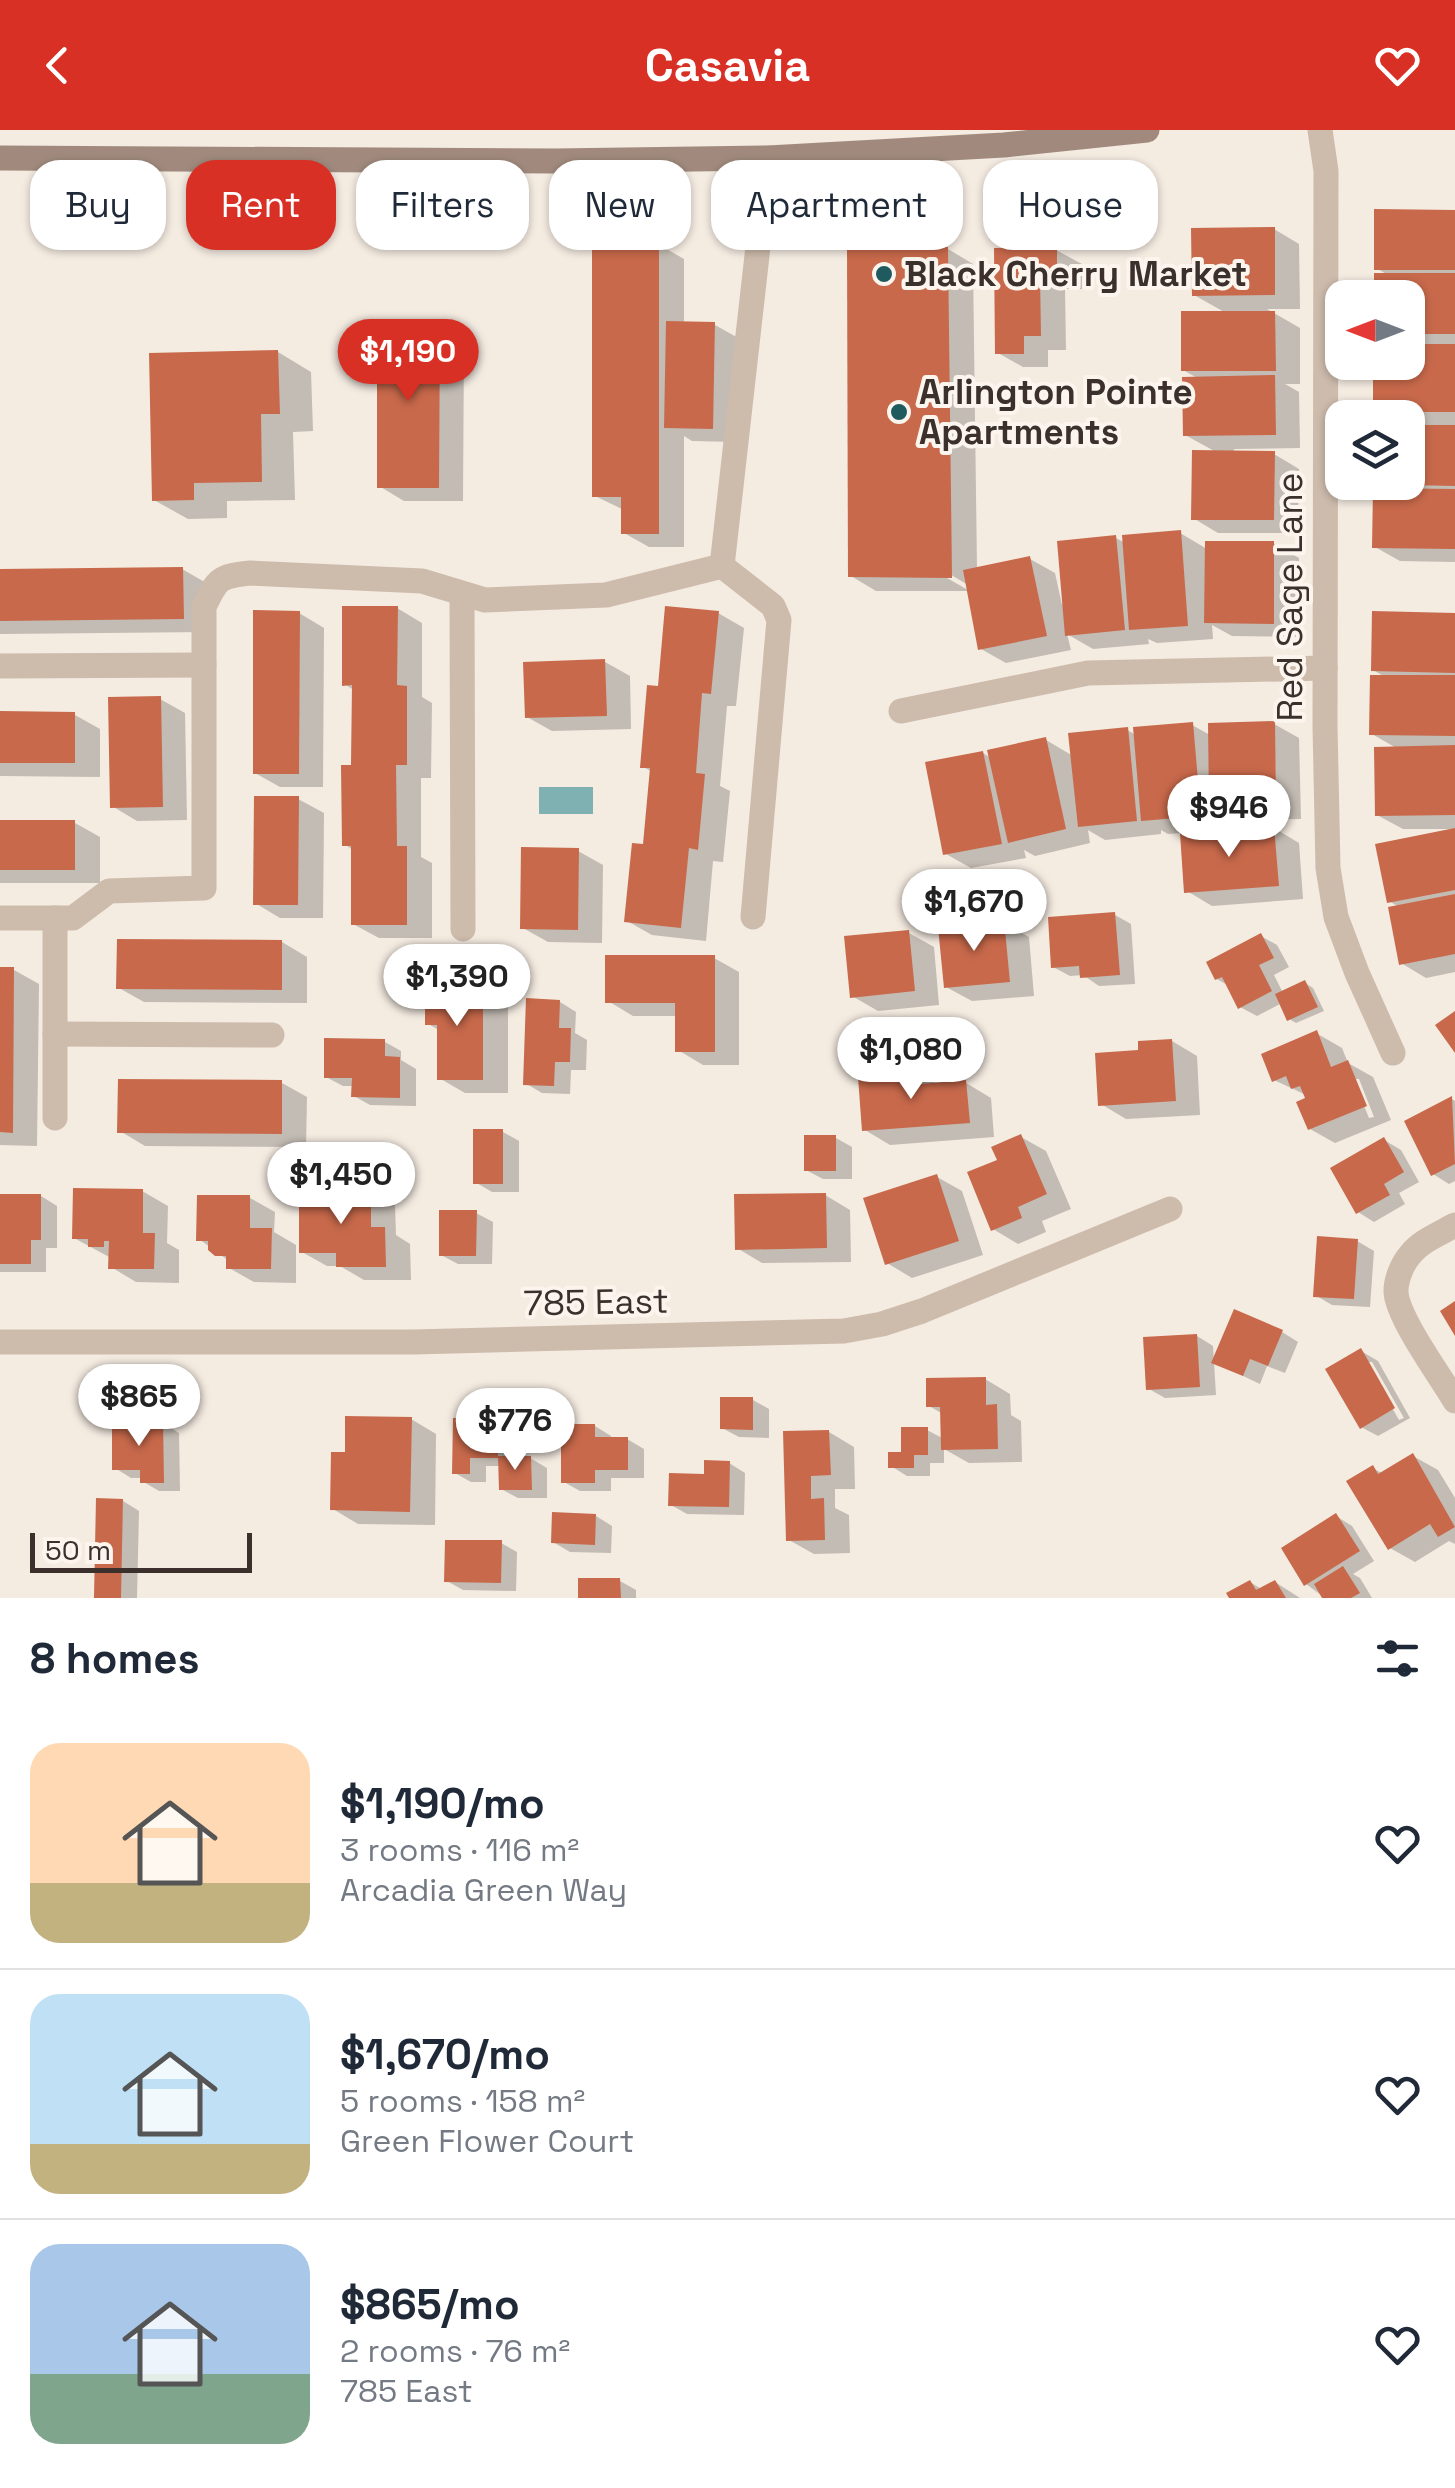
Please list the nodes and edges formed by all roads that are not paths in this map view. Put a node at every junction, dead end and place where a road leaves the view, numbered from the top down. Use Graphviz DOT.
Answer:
graph roads {
  1 [pos="1147,130"];
  2 [pos="1320,130"];
  3 [pos="1003,138"];
  4 [pos="0,158"];
  5 [pos="768,158"];
  6 [pos="722,566"];
  7 [pos="462,595"];
  8 [pos="204,665"];
  9 [pos="0,666"];
  10 [pos="1324,668"];
  11 [pos="902,711"];
  12 [pos="753,917"];
  13 [pos="0,918"];
  14 [pos="55,918"];
  15 [pos="462,929"];
  16 [pos="55,1034"];
  17 [pos="272,1035"];
  18 [pos="1393,1052"];
  19 [pos="55,1118"];
  20 [pos="1170,1208"];
  21 [pos="1455,1225"];
  22 [pos="0,1342"];
  23 [pos="1455,1401"];
  1 -- 3 [label="main road"];
  2 -- 10 [label="street, Red Sage Lane"];
  3 -- 5 [label="main road"];
  4 -- 5 [label="main road"];
  5 -- 6 [label="street"];
  6 -- 7 [label="street"];
  6 -- 12 [label="street"];
  7 -- 8 [label="street"];
  7 -- 15 [label="street"];
  8 -- 9 [label="street"];
  8 -- 14 [label="street"];
  10 -- 11 [label="street"];
  10 -- 18 [label="street, Red Sage Lane"];
  13 -- 14 [label="street"];
  14 -- 16 [label="street"];
  16 -- 17 [label="street"];
  16 -- 19 [label="street"];
  20 -- 22 [label="street, 785 East"];
  21 -- 23 [label="street"];
}
